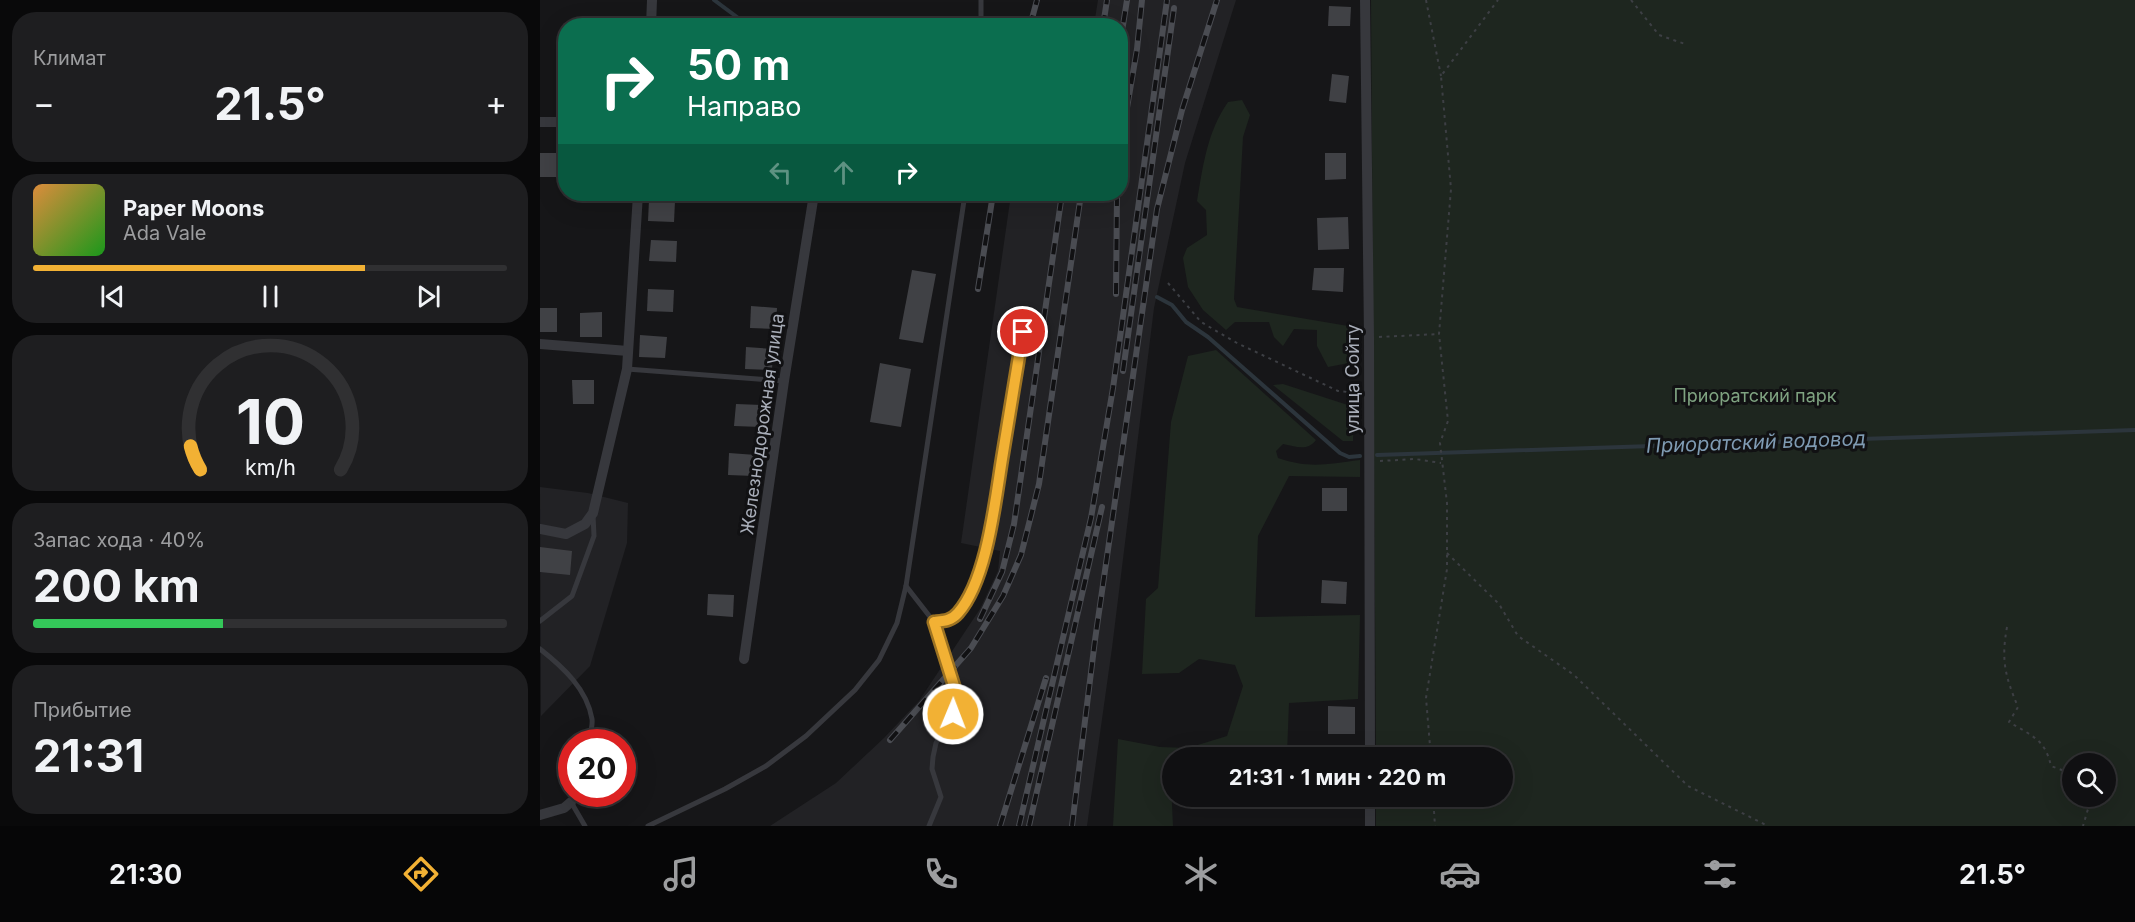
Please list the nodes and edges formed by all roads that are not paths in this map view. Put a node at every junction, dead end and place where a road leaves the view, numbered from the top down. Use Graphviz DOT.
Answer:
graph roads {
  1 [pos="652,0"];
  2 [pos="981,0"];
  3 [pos="1365,0"];
  4 [pos="651,18"];
  5 [pos="981,18"];
  6 [pos="540,122"];
  7 [pos="558,122"];
  8 [pos="639,201"];
  9 [pos="813,201"];
  10 [pos="964,201"];
  11 [pos="1023,332"];
  12 [pos="540,344"];
  13 [pos="628,351"];
  14 [pos="627,369"];
  15 [pos="784,381"];
  16 [pos="593,513"];
  17 [pos="540,529"];
  18 [pos="906,586"];
  19 [pos="540,621"];
  20 [pos="934,622"];
  21 [pos="540,649"];
  22 [pos="744,659"];
  23 [pos="590,729"];
  24 [pos="1370,747"];
  25 [pos="565,807"];
  26 [pos="577,807"];
  27 [pos="1370,807"];
  28 [pos="540,814"];
  29 [pos="585,826"];
  30 [pos="648,826"];
  31 [pos="929,826"];
  32 [pos="1370,826"];
  1 -- 4 [label="street"];
  2 -- 5 [label="lane"];
  3 -- 24 [label="street, улица Сойту"];
  6 -- 7 [label="street"];
  8 -- 13 [label="street"];
  9 -- 15 [label="street, Железнодорожная улица"];
  10 -- 18 [label="lane"];
  11 -- 20 [label="lane"];
  12 -- 13 [label="street"];
  13 -- 14 [label="street"];
  14 -- 15 [label="lane"];
  14 -- 16 [label="street"];
  15 -- 22 [label="street, Железнодорожная улица"];
  16 -- 17 [label="street"];
  16 -- 19 [label="lane"];
  18 -- 20 [label="lane"];
  18 -- 30 [label="lane"];
  20 -- 31 [label="lane"];
  21 -- 23 [label="lane"];
  25 -- 28 [label="street"];
  26 -- 29 [label="lane"];
  27 -- 32 [label="street"];
}
